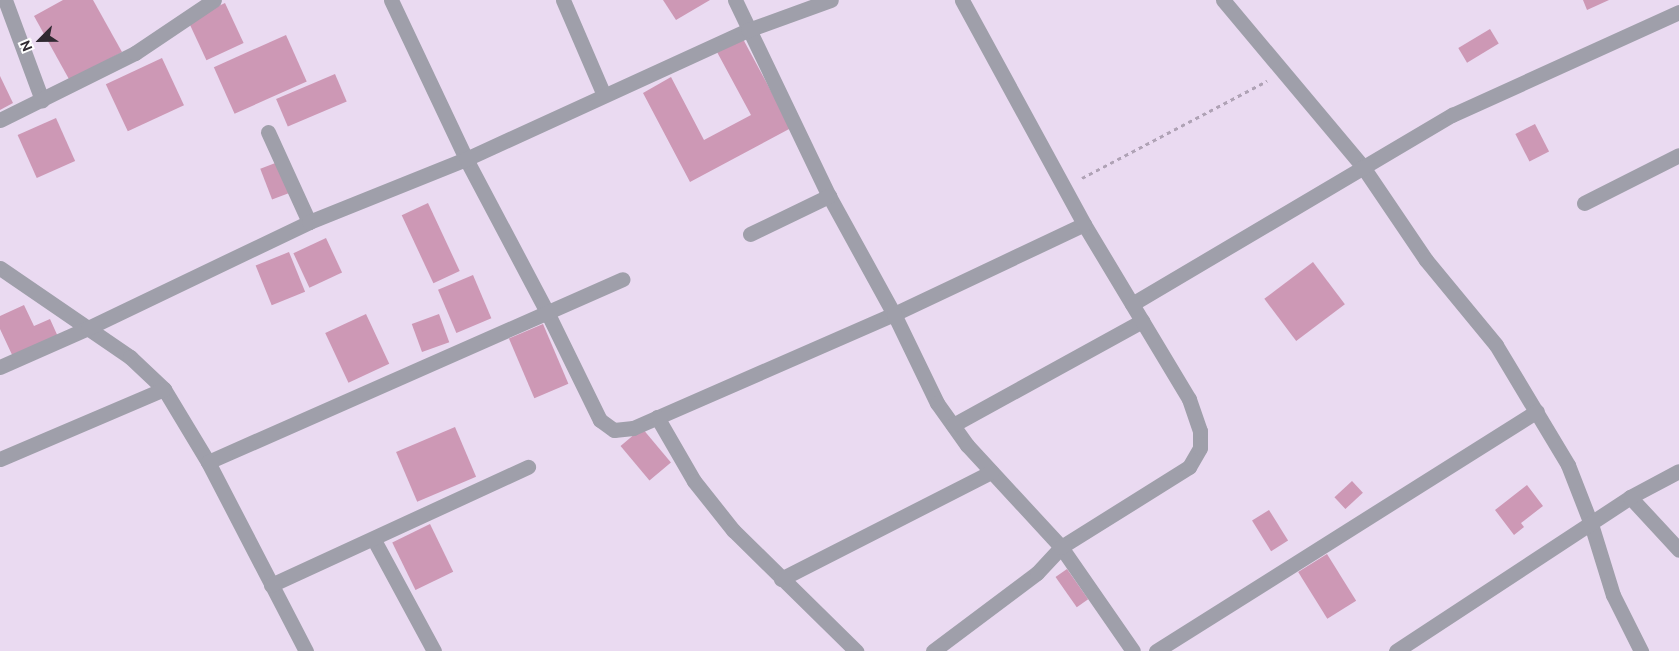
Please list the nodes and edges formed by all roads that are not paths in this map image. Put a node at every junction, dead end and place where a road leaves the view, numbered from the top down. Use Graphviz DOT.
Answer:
graph roads {
  1 [pos="5,0"];
  2 [pos="214,0"];
  3 [pos="391,0"];
  4 [pos="563,0"];
  5 [pos="735,0"];
  6 [pos="830,0"];
  7 [pos="962,0"];
  8 [pos="1223,0"];
  9 [pos="1679,12"];
  10 [pos="748,30"];
  11 [pos="604,94"];
  12 [pos="42,100"];
  13 [pos="0,120"];
  14 [pos="268,132"];
  15 [pos="1679,155"];
  16 [pos="466,159"];
  17 [pos="1363,167"];
  18 [pos="829,196"];
  19 [pos="1584,204"];
  20 [pos="308,222"];
  21 [pos="1084,224"];
  22 [pos="750,234"];
  23 [pos="0,268"];
  24 [pos="622,280"];
  25 [pos="1132,304"];
  26 [pos="548,314"];
  27 [pos="894,314"];
  28 [pos="1142,321"];
  29 [pos="88,328"];
  30 [pos="0,367"];
  31 [pos="164,389"];
  32 [pos="1538,411"];
  33 [pos="657,417"];
  34 [pos="953,425"];
  35 [pos="0,459"];
  36 [pos="208,462"];
  37 [pos="528,466"];
  38 [pos="1679,471"];
  39 [pos="991,472"];
  40 [pos="1630,497"];
  41 [pos="1591,524"];
  42 [pos="374,540"];
  43 [pos="1061,547"];
  44 [pos="1679,550"];
  45 [pos="781,579"];
  46 [pos="271,585"];
  47 [pos="306,651"];
  48 [pos="434,651"];
  49 [pos="856,651"];
  50 [pos="933,651"];
  51 [pos="1133,651"];
  52 [pos="1156,651"];
  53 [pos="1396,651"];
  54 [pos="1641,651"];
  1 -- 12 [label="street"];
  2 -- 12 [label="street"];
  3 -- 16 [label="street"];
  4 -- 11 [label="street"];
  5 -- 10 [label="street"];
  6 -- 10 [label="street"];
  7 -- 21 [label="street"];
  8 -- 17 [label="street"];
  9 -- 17 [label="street"];
  10 -- 11 [label="street"];
  10 -- 18 [label="street"];
  11 -- 16 [label="street"];
  12 -- 13 [label="street"];
  14 -- 20 [label="street"];
  15 -- 19 [label="street"];
  16 -- 20 [label="street"];
  16 -- 26 [label="street"];
  17 -- 25 [label="street"];
  17 -- 32 [label="street"];
  18 -- 22 [label="street"];
  18 -- 27 [label="street"];
  20 -- 29 [label="street"];
  21 -- 25 [label="street"];
  21 -- 27 [label="street"];
  23 -- 29 [label="street"];
  24 -- 26 [label="street"];
  25 -- 28 [label="street"];
  26 -- 33 [label="street"];
  26 -- 36 [label="street"];
  27 -- 33 [label="street"];
  27 -- 34 [label="street"];
  28 -- 34 [label="street"];
  28 -- 43 [label="street"];
  29 -- 30 [label="street"];
  29 -- 31 [label="street"];
  31 -- 35 [label="street"];
  31 -- 36 [label="street"];
  32 -- 41 [label="street"];
  32 -- 52 [label="street"];
  33 -- 45 [label="street"];
  34 -- 39 [label="street"];
  36 -- 46 [label="street"];
  37 -- 42 [label="street"];
  38 -- 40 [label="street"];
  39 -- 43 [label="street"];
  39 -- 45 [label="street"];
  40 -- 41 [label="street"];
  40 -- 44 [label="street"];
  41 -- 53 [label="street"];
  41 -- 54 [label="street"];
  42 -- 46 [label="street"];
  42 -- 48 [label="street"];
  43 -- 50 [label="street"];
  43 -- 51 [label="street"];
  45 -- 49 [label="street"];
  46 -- 47 [label="street"];
}
